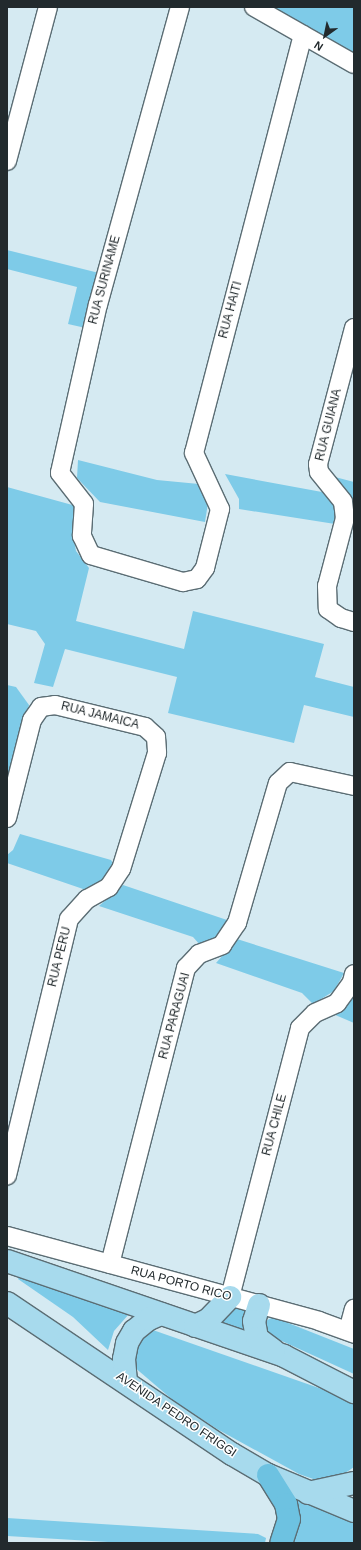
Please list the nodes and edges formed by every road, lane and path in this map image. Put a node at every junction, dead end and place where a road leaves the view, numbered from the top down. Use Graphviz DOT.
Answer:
graph roads {
  1 [pos="48,7"];
  2 [pos="180,7"];
  3 [pos="254,7"];
  4 [pos="303,35"];
  5 [pos="354,64"];
  6 [pos="7,160"];
  7 [pos="354,328"];
  8 [pos="197,579"];
  9 [pos="354,622"];
  10 [pos="156,737"];
  11 [pos="354,786"];
  12 [pos="7,818"];
  13 [pos="354,974"];
  14 [pos="7,1176"];
  15 [pos="7,1236"];
  16 [pos="7,1261"];
  17 [pos="110,1264"];
  18 [pos="230,1297"];
  19 [pos="7,1303"];
  20 [pos="259,1305"];
  21 [pos="354,1309"];
  22 [pos="161,1314"];
  23 [pos="195,1326"];
  24 [pos="351,1333"];
  25 [pos="284,1356"];
  26 [pos="126,1382"];
  27 [pos="354,1392"];
  28 [pos="268,1475"];
  29 [pos="354,1482"];
  30 [pos="308,1493"];
  31 [pos="354,1511"];
  32 [pos="281,1543"];
  1 -- 6 [label="street"];
  2 -- 8 [label="street, RUA SURINAME"];
  3 -- 4 [label="street"];
  4 -- 5 [label="street"];
  4 -- 8 [label="street, RUA HAITI"];
  7 -- 9 [label="street, RUA GUIANA"];
  10 -- 12 [label="street, RUA JAMAICA"];
  10 -- 14 [label="street, RUA PERU"];
  11 -- 17 [label="street, RUA PARAGUAI"];
  13 -- 18 [label="street, RUA CHILE"];
  15 -- 17 [label="street, RUA PORTO RICO"];
  16 -- 22 [label="main road"];
  17 -- 18 [label="street, RUA PORTO RICO"];
  18 -- 20 [label="street, RUA PORTO RICO"];
  18 -- 23 [label="main road"];
  19 -- 26 [label="main road, AVENIDA PEDRO FRIGGI"];
  20 -- 24 [label="street, RUA PORTO RICO"];
  20 -- 25 [label="main road"];
  21 -- 24 [label="street"];
  22 -- 23 [label="main road"];
  22 -- 26 [label="main road"];
  23 -- 25 [label="main road"];
  25 -- 27 [label="main road"];
  26 -- 28 [label="main road, AVENIDA PEDRO FRIGGI"];
  28 -- 30 [label="main road, AVENIDA PEDRO FRIGGI"];
  28 -- 32 [label="highway"];
  29 -- 30 [label="main road"];
  30 -- 31 [label="main road, AVENIDA PEDRO FRIGGI"];
}
